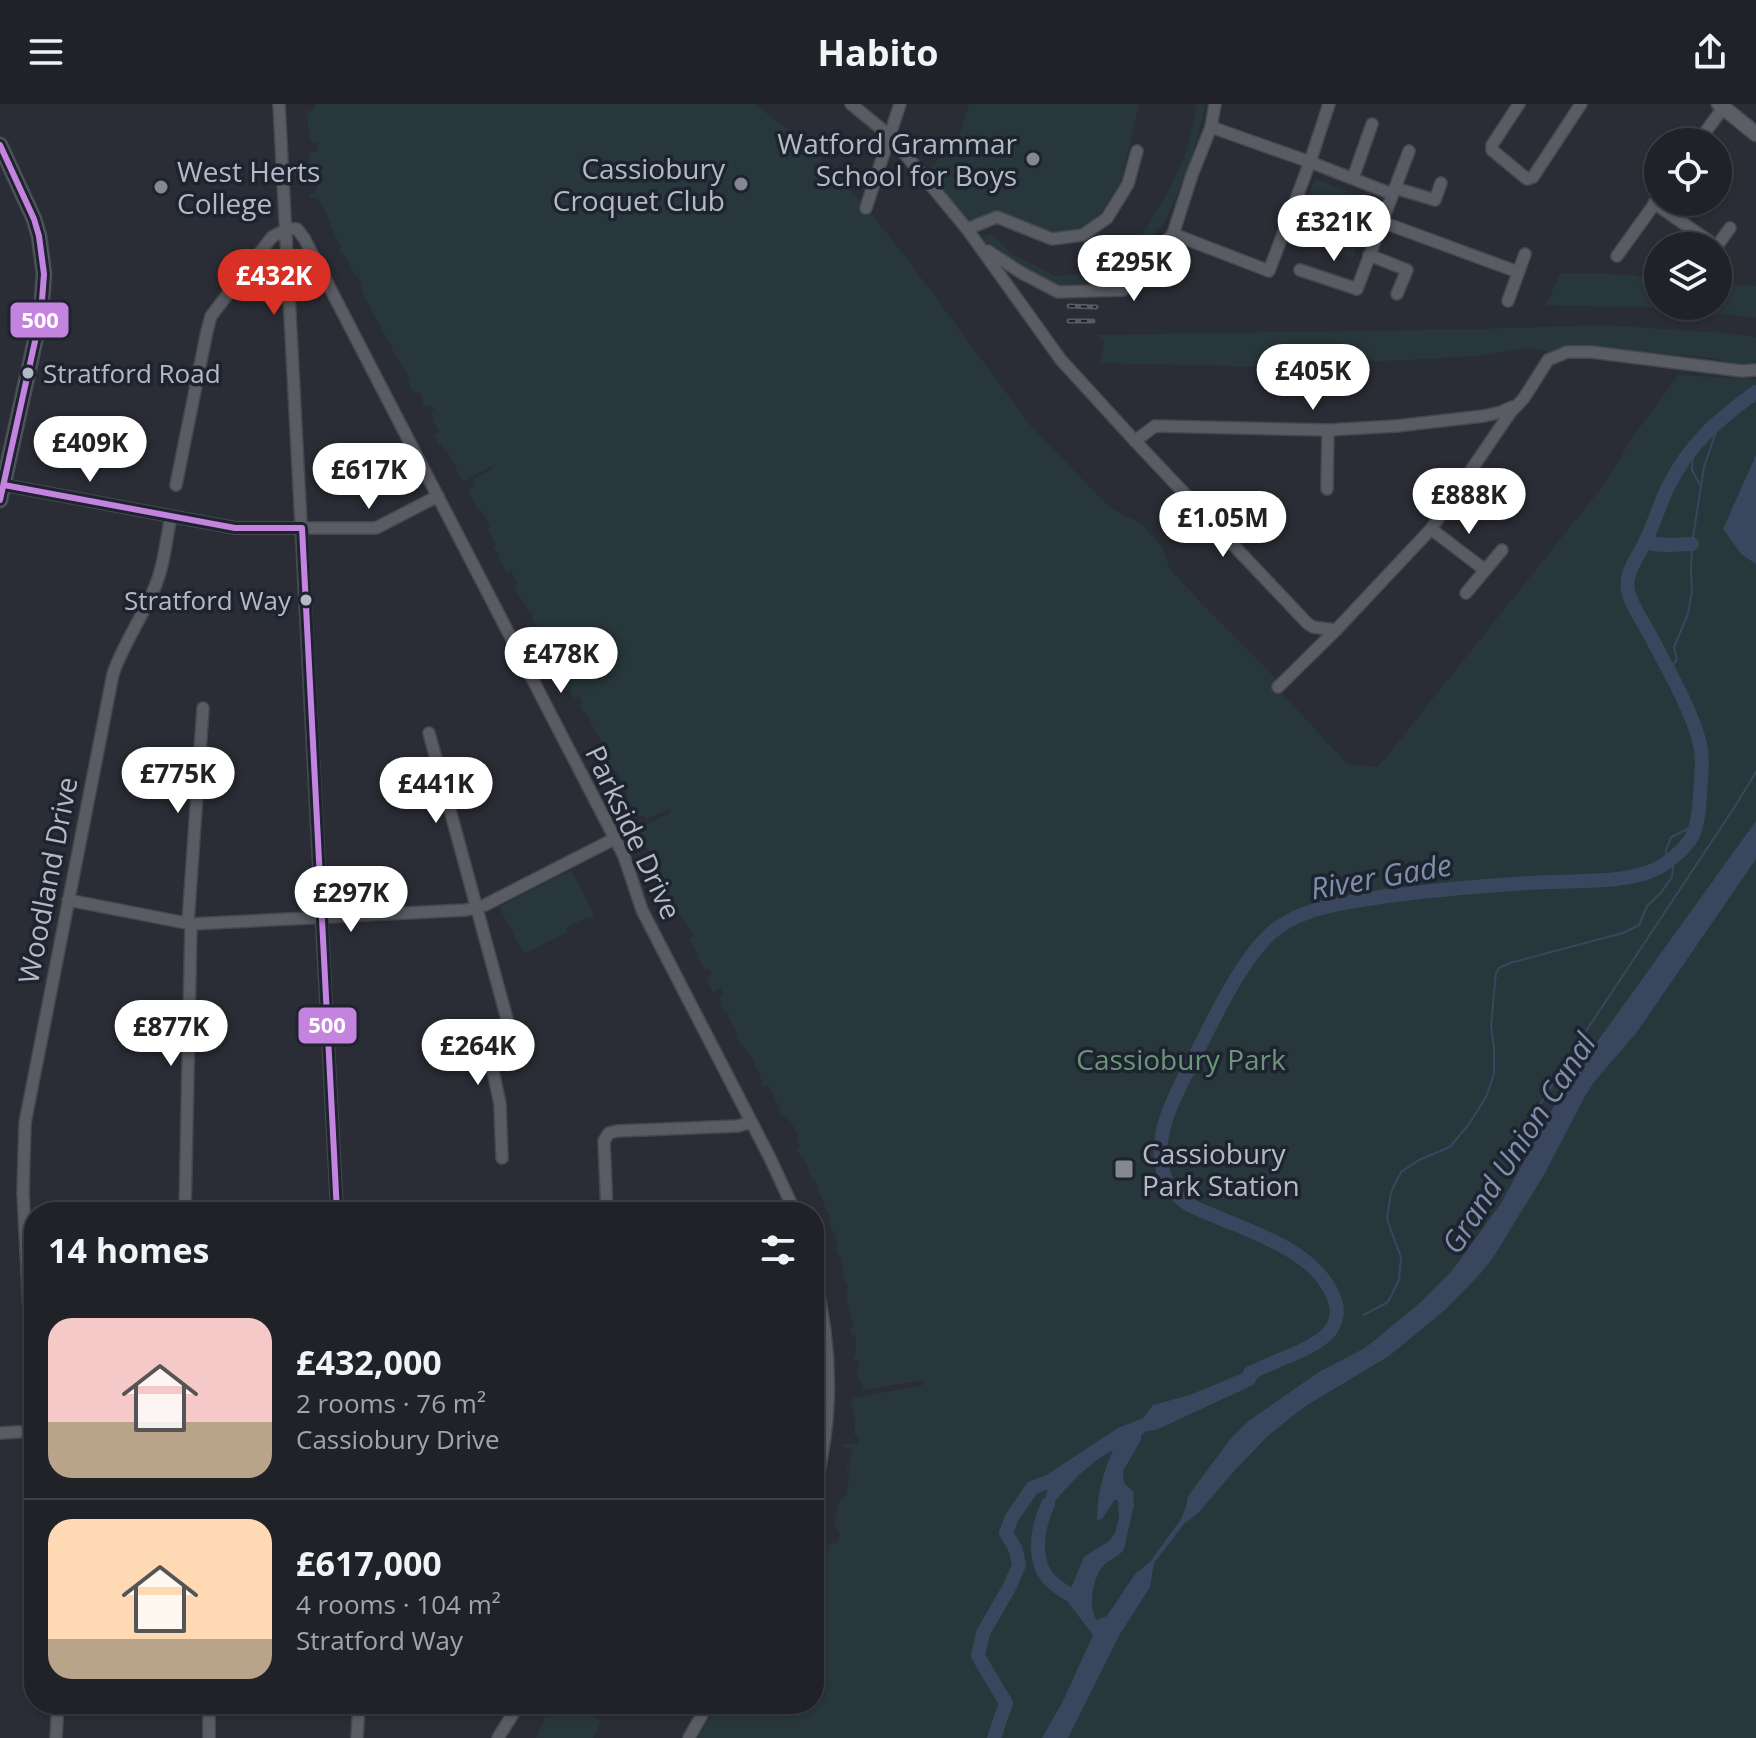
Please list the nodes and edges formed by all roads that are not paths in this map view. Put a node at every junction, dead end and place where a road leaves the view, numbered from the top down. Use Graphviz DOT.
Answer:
graph roads {
  1 [pos="279,104"];
  2 [pos="851,104"];
  3 [pos="900,104"];
  4 [pos="1215,104"];
  5 [pos="1329,104"];
  6 [pos="1519,104"];
  7 [pos="1581,104"];
  8 [pos="1720,105"];
  9 [pos="1372,124"];
  10 [pos="1211,127"];
  11 [pos="1706,128"];
  12 [pos="1756,134"];
  13 [pos="890,136"];
  14 [pos="0,145"];
  15 [pos="1137,151"];
  16 [pos="1409,151"];
  17 [pos="1310,162"];
  18 [pos="1353,178"];
  19 [pos="1441,183"];
  20 [pos="1393,191"];
  21 [pos="866,208"];
  22 [pos="1645,216"];
  23 [pos="1676,216"];
  24 [pos="1382,222"];
  25 [pos="1730,228"];
  26 [pos="287,229"];
  27 [pos="967,229"];
  28 [pos="1698,232"];
  29 [pos="1727,232"];
  30 [pos="1178,236"];
  31 [pos="981,247"];
  32 [pos="1525,254"];
  33 [pos="1369,255"];
  34 [pos="1617,256"];
  35 [pos="1300,270"];
  36 [pos="1518,272"];
  37 [pos="1397,294"];
  38 [pos="1508,301"];
  39 [pos="1756,370"];
  40 [pos="1516,405"];
  41 [pos="1484,416"];
  42 [pos="1328,430"];
  43 [pos="1496,435"];
  44 [pos="1135,441"];
  45 [pos="4,485"];
  46 [pos="176,485"];
  47 [pos="1327,489"];
  48 [pos="438,496"];
  49 [pos="0,500"];
  50 [pos="171,516"];
  51 [pos="302,528"];
  52 [pos="1431,529"];
  53 [pos="1502,550"];
  54 [pos="1485,570"];
  55 [pos="1466,593"];
  56 [pos="1313,627"];
  57 [pos="1336,630"];
  58 [pos="1315,651"];
  59 [pos="1278,687"];
  60 [pos="203,708"];
  61 [pos="429,733"];
  62 [pos="614,839"];
  63 [pos="68,900"];
  64 [pos="477,909"];
  65 [pos="322,918"];
  66 [pos="190,924"];
  67 [pos="751,1122"];
  68 [pos="502,1158"];
  69 [pos="185,1202"];
  70 [pos="336,1202"];
  71 [pos="607,1202"];
  72 [pos="790,1202"];
  73 [pos="24,1213"];
  74 [pos="824,1328"];
  75 [pos="824,1398"];
  76 [pos="828,1398"];
  77 [pos="24,1432"];
  78 [pos="0,1433"];
  79 [pos="824,1446"];
  80 [pos="57,1714"];
  81 [pos="209,1714"];
  82 [pos="358,1714"];
  83 [pos="513,1714"];
  84 [pos="702,1714"];
  85 [pos="56,1738"];
  86 [pos="209,1738"];
  87 [pos="357,1738"];
  88 [pos="498,1738"];
  89 [pos="689,1738"];
  1 -- 26 [label="street"];
  2 -- 13 [label="street"];
  3 -- 13 [label="street"];
  4 -- 10 [label="street"];
  5 -- 17 [label="street"];
  6 -- 7 [label="street"];
  8 -- 11 [label="street"];
  8 -- 12 [label="main road"];
  9 -- 18 [label="street"];
  10 -- 17 [label="street"];
  10 -- 30 [label="street"];
  13 -- 21 [label="street"];
  13 -- 27 [label="street"];
  14 -- 45 [label="main road"];
  15 -- 27 [label="street"];
  16 -- 20 [label="street"];
  17 -- 18 [label="street"];
  17 -- 30 [label="street"];
  18 -- 20 [label="street"];
  19 -- 20 [label="street"];
  20 -- 24 [label="street"];
  22 -- 34 [label="street"];
  23 -- 28 [label="street"];
  24 -- 33 [label="street"];
  24 -- 36 [label="street"];
  25 -- 29 [label="street"];
  26 -- 46 [label="street"];
  26 -- 48 [label="street, Parkside Drive"];
  26 -- 51 [label="street"];
  27 -- 31 [label="street"];
  30 -- 31 [label="street"];
  31 -- 44 [label="street"];
  32 -- 36 [label="street"];
  33 -- 35 [label="street"];
  33 -- 37 [label="street"];
  36 -- 38 [label="street"];
  39 -- 40 [label="street"];
  40 -- 41 [label="street"];
  40 -- 43 [label="street"];
  41 -- 42 [label="street"];
  41 -- 43 [label="street"];
  42 -- 44 [label="street"];
  42 -- 47 [label="street"];
  43 -- 52 [label="street"];
  44 -- 56 [label="street"];
  45 -- 49 [label="main road"];
  45 -- 50 [label="street"];
  48 -- 51 [label="street"];
  48 -- 62 [label="street, Parkside Drive"];
  50 -- 51 [label="street"];
  50 -- 63 [label="street, Woodland Drive"];
  51 -- 65 [label="street"];
  52 -- 54 [label="street"];
  52 -- 57 [label="street"];
  53 -- 54 [label="street"];
  54 -- 55 [label="street"];
  56 -- 57 [label="street"];
  56 -- 58 [label="street"];
  57 -- 58 [label="street"];
  58 -- 59 [label="street"];
  60 -- 66 [label="street"];
  61 -- 64 [label="street"];
  62 -- 64 [label="street"];
  62 -- 67 [label="street, Parkside Drive"];
  63 -- 66 [label="street"];
  63 -- 73 [label="street, Woodland Drive"];
  64 -- 65 [label="street"];
  64 -- 68 [label="street"];
  65 -- 66 [label="street"];
  65 -- 70 [label="street"];
  66 -- 69 [label="street"];
  67 -- 71 [label="street"];
  67 -- 72 [label="street, Parkside Drive"];
  74 -- 76 [label="street"];
  75 -- 76 [label="street"];
  76 -- 79 [label="street"];
  77 -- 78 [label="street"];
  80 -- 85 [label="street"];
  81 -- 86 [label="street"];
  82 -- 87 [label="street"];
  83 -- 88 [label="street"];
  84 -- 89 [label="street"];
}
